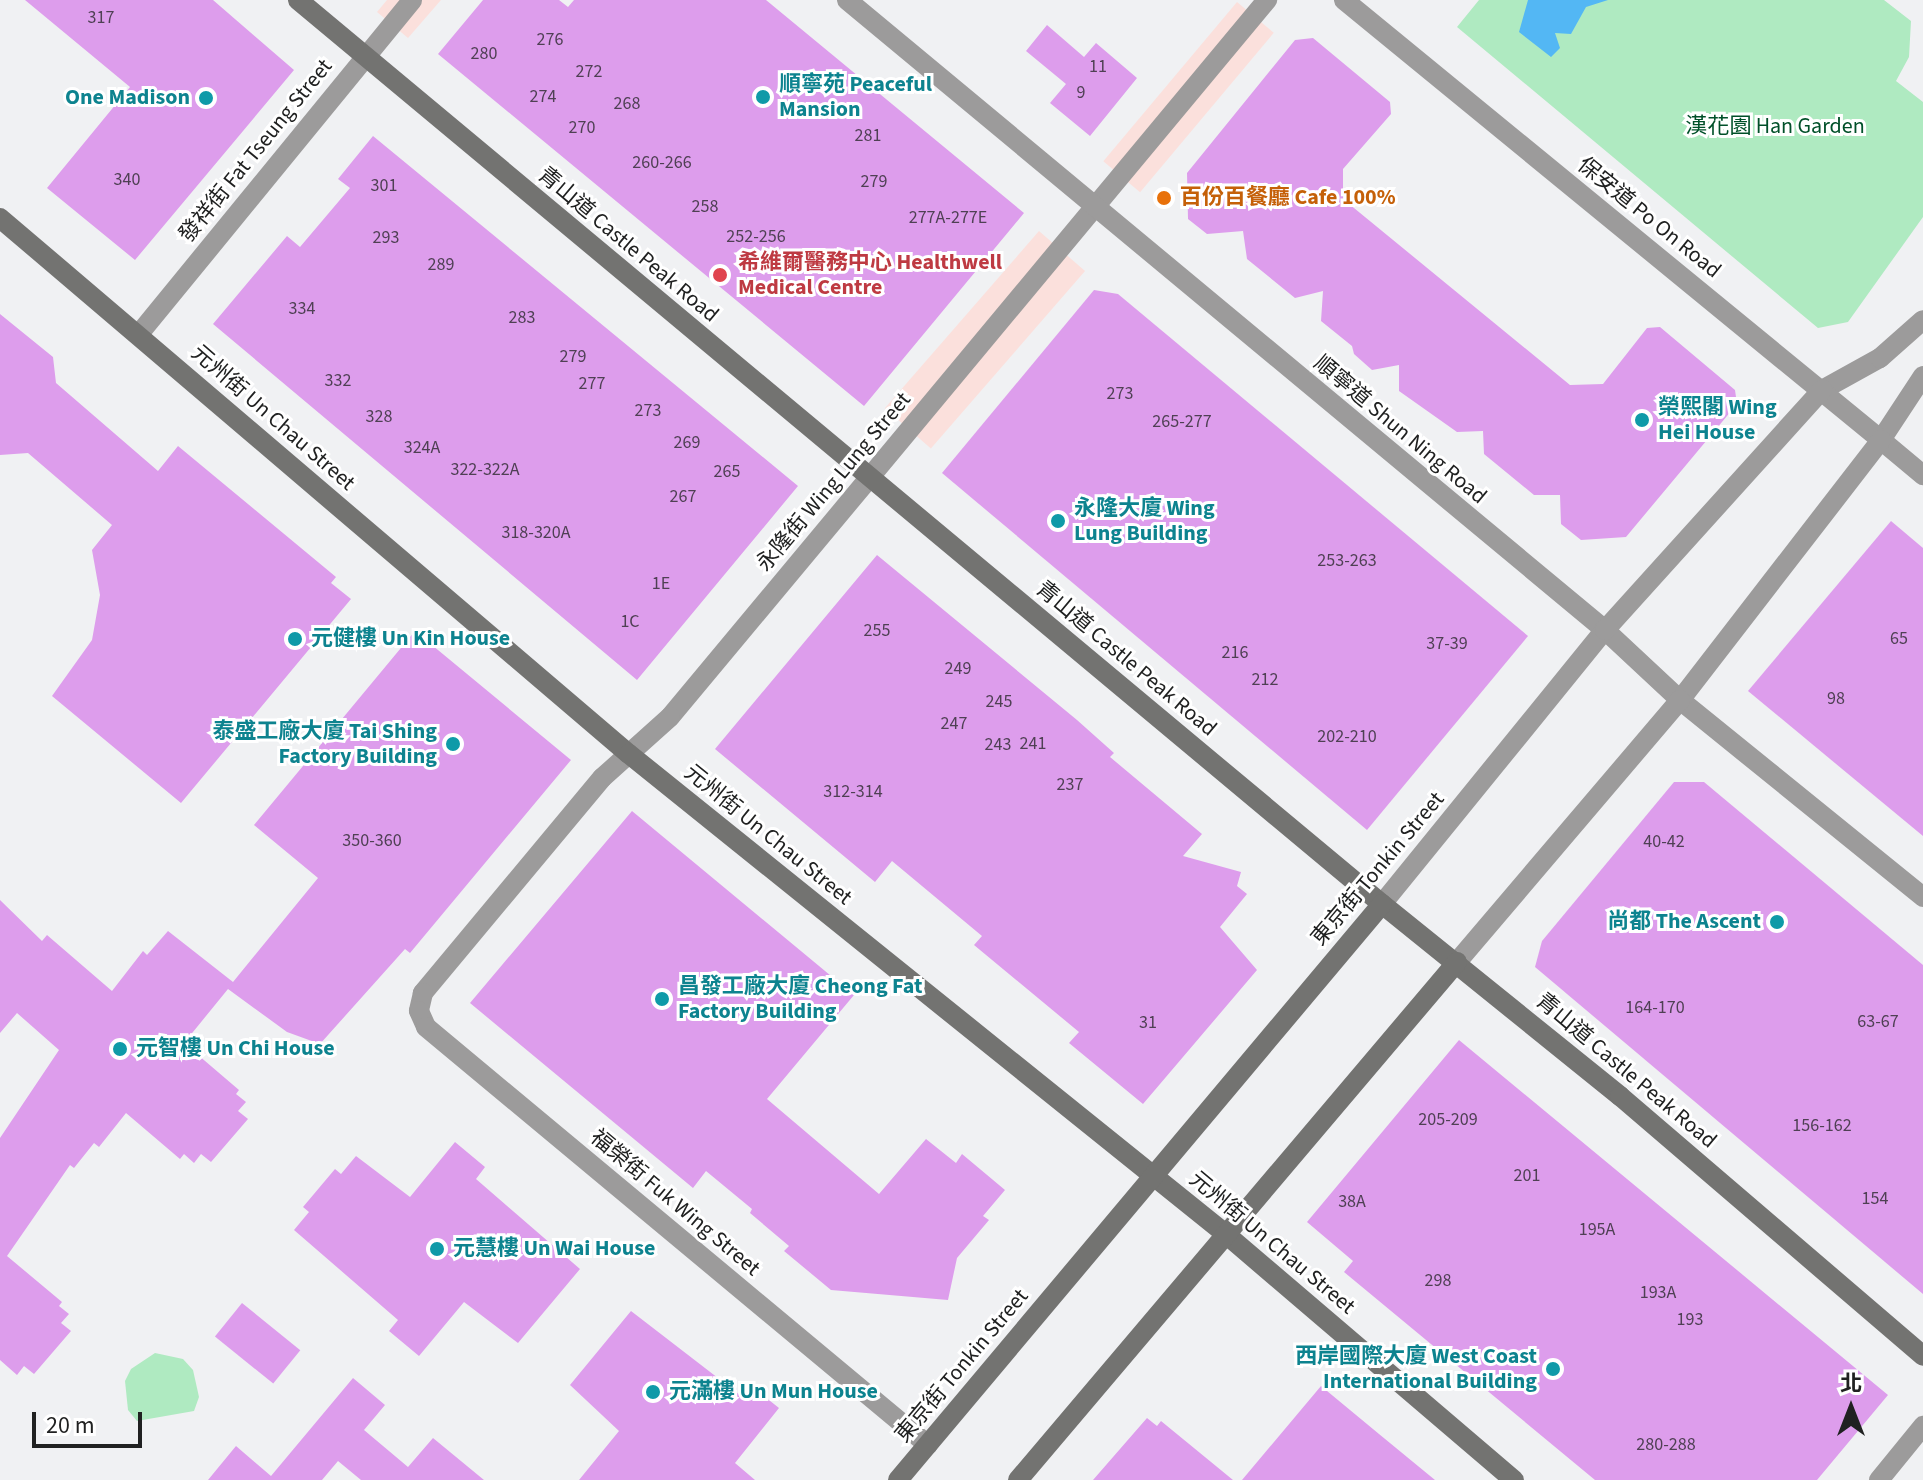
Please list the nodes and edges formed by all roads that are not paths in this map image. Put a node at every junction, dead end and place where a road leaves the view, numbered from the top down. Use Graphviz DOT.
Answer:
graph roads {
  1 [pos="298,0"];
  2 [pos="412,0"];
  3 [pos="847,0"];
  4 [pos="1267,0"];
  5 [pos="1344,0"];
  6 [pos="364,56"];
  7 [pos="1095,209"];
  8 [pos="0,218"];
  9 [pos="1923,320"];
  10 [pos="139,334"];
  11 [pos="1923,376"];
  12 [pos="1822,390"];
  13 [pos="1881,440"];
  14 [pos="1923,475"];
  15 [pos="870,477"];
  16 [pos="1605,630"];
  17 [pos="1680,700"];
  18 [pos="629,754"];
  19 [pos="1923,897"];
  20 [pos="1382,904"];
  21 [pos="1457,962"];
  22 [pos="429,986"];
  23 [pos="1154,1176"];
  24 [pos="1228,1236"];
  25 [pos="1923,1356"];
  26 [pos="1923,1426"];
  27 [pos="928,1445"];
  28 [pos="898,1480"];
  29 [pos="1018,1480"];
  30 [pos="1514,1480"];
  31 [pos="1879,1480"];
  1 -- 6 [label="main road, 青山道 Castle Peak Road"];
  2 -- 6 [label="street, 發祥街 Fat Tseung Street"];
  3 -- 7 [label="street, 順寧道 Shun Ning Road"];
  4 -- 7 [label="street, 永隆街 Wing Lung Street"];
  5 -- 12 [label="street, 保安道 Po On Road"];
  6 -- 10 [label="street, 發祥街 Fat Tseung Street"];
  6 -- 15 [label="main road, 青山道 Castle Peak Road"];
  7 -- 15 [label="street, 永隆街 Wing Lung Street"];
  7 -- 16 [label="street, 順寧道 Shun Ning Road"];
  8 -- 10 [label="main road, 元州街 Un Chau Street"];
  9 -- 12 [label="street, 東京街 Tonkin Street"];
  10 -- 18 [label="main road, 元州街 Un Chau Street"];
  11 -- 13 [label="street"];
  12 -- 13 [label="street, 保安道 Po On Road"];
  12 -- 16 [label="street, 東京街 Tonkin Street"];
  13 -- 14 [label="street, 保安道 Po On Road"];
  13 -- 17 [label="street"];
  15 -- 18 [label="street, 永隆街 Wing Lung Street"];
  15 -- 20 [label="main road, 青山道 Castle Peak Road"];
  16 -- 17 [label="street, 順寧道 Shun Ning Road"];
  16 -- 20 [label="street, 東京街 Tonkin Street"];
  17 -- 19 [label="street, 順寧道 Shun Ning Road"];
  17 -- 21 [label="street"];
  18 -- 22 [label="street, 永隆街 Wing Lung Street"];
  18 -- 23 [label="main road, 元州街 Un Chau Street"];
  20 -- 21 [label="main road, 青山道 Castle Peak Road"];
  20 -- 23 [label="main road, 東京街 Tonkin Street"];
  21 -- 24 [label="main road"];
  21 -- 25 [label="main road, 青山道 Castle Peak Road"];
  22 -- 27 [label="street, 福榮街 Fuk Wing Street"];
  23 -- 24 [label="main road, 元州街 Un Chau Street"];
  23 -- 27 [label="main road, 東京街 Tonkin Street"];
  24 -- 29 [label="main road"];
  24 -- 30 [label="main road, 元州街 Un Chau Street"];
  26 -- 31 [label="street"];
  27 -- 28 [label="main road, 東京街 Tonkin Street"];
}
